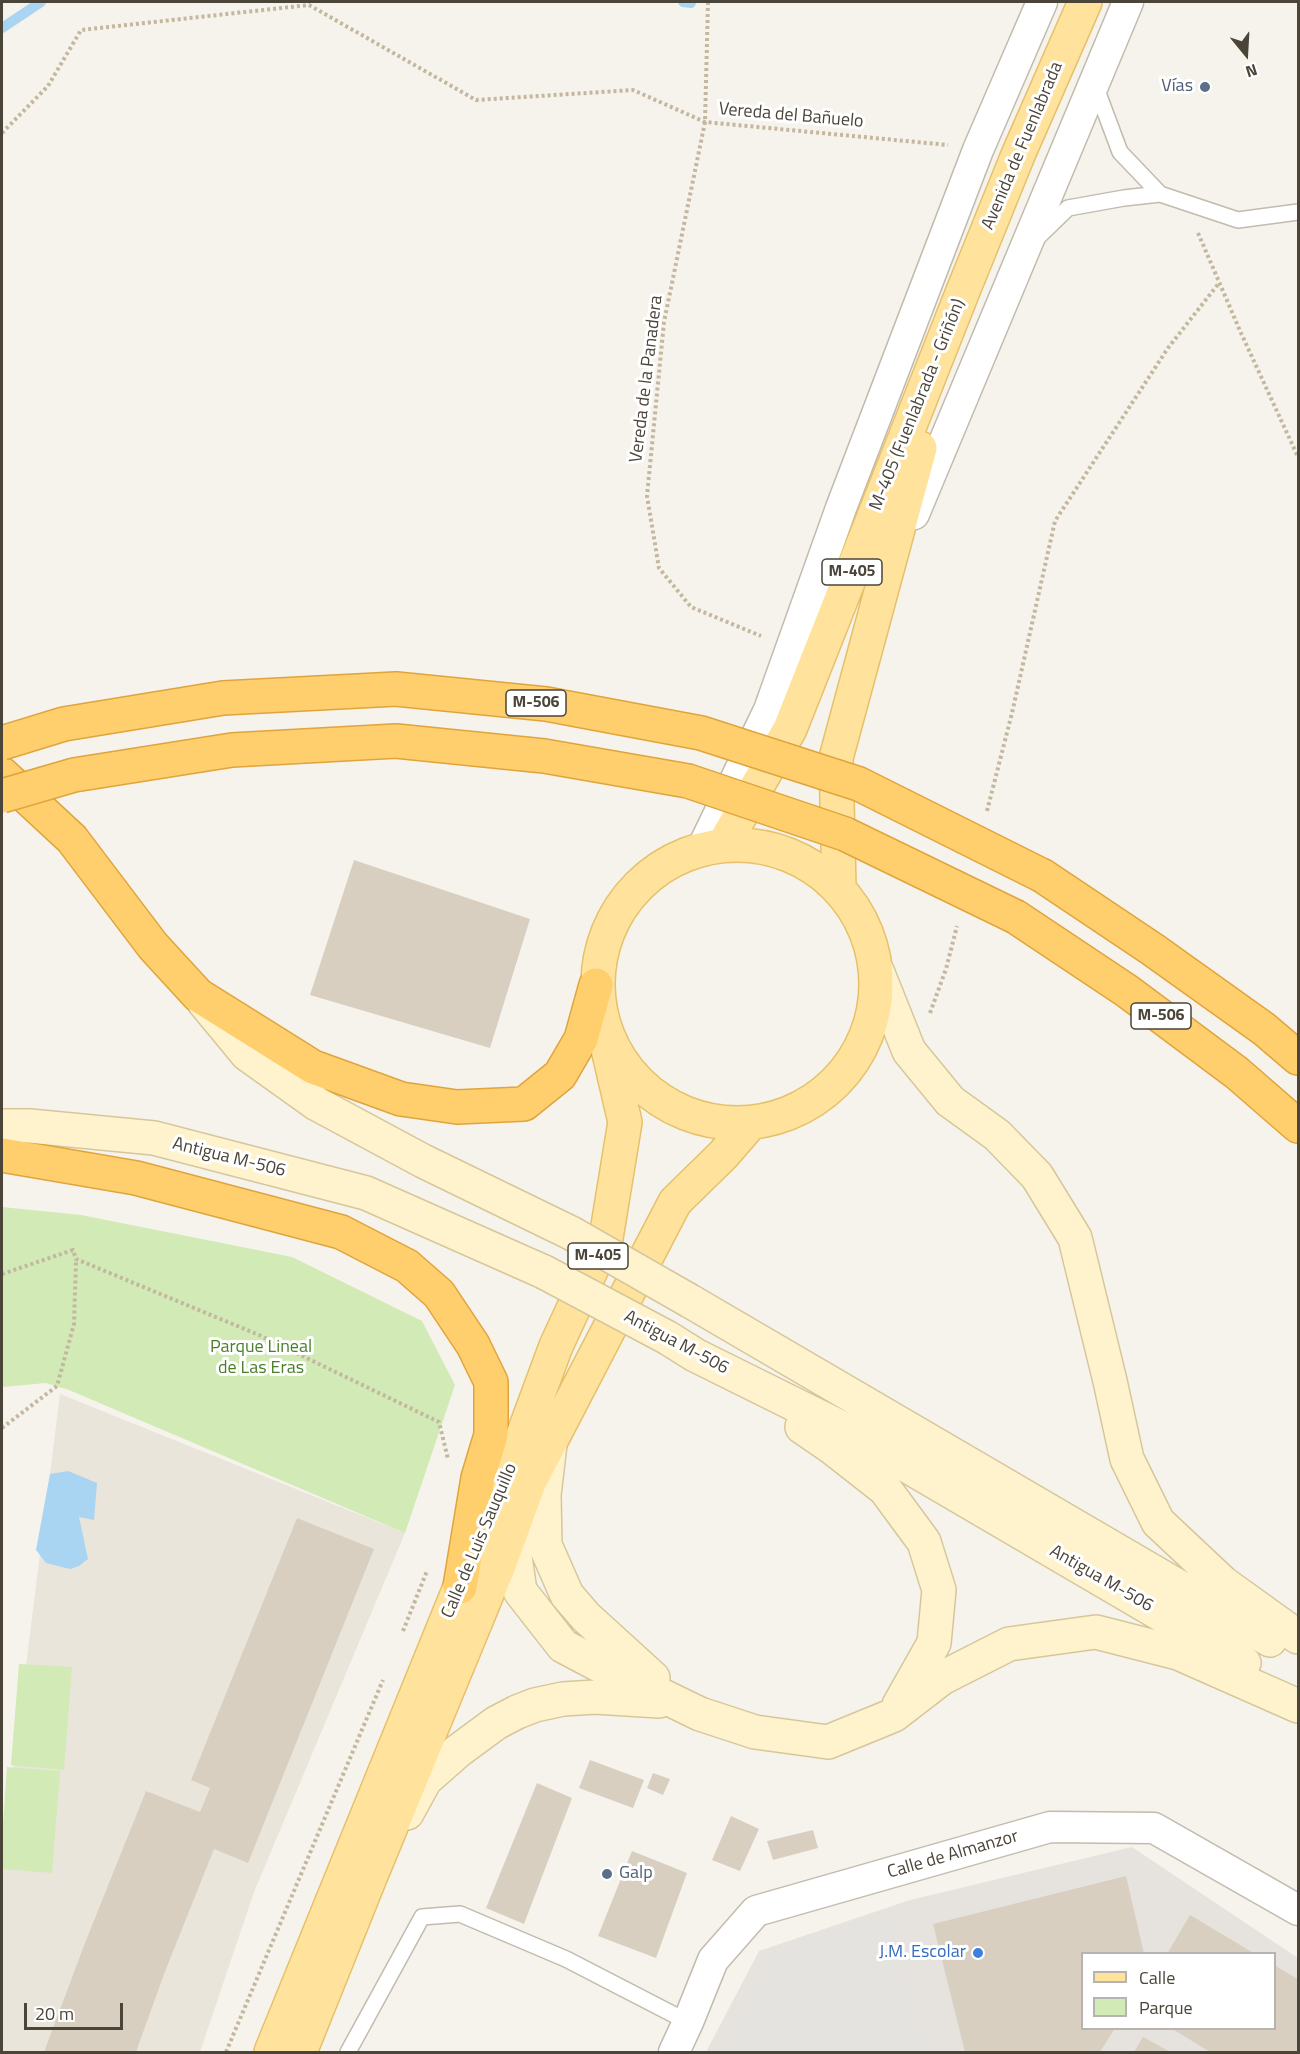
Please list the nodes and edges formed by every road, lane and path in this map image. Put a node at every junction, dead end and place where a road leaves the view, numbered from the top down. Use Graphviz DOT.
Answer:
graph roads {
  1 [pos="708,2"];
  2 [pos="1041,2"];
  3 [pos="1085,2"];
  4 [pos="1128,2"];
  5 [pos="1094,82"];
  6 [pos="705,122"];
  7 [pos="2,133"];
  8 [pos="978,150"];
  9 [pos="1160,194"];
  10 [pos="1185,202"];
  11 [pos="1299,212"];
  12 [pos="1025,249"];
  13 [pos="1220,283"];
  14 [pos="963,291"];
  15 [pos="1299,457"];
  16 [pos="882,589"];
  17 [pos="790,648"];
  18 [pos="2,743"];
  19 [pos="2,774"];
  20 [pos="2,796"];
  21 [pos="986,813"];
  22 [pos="712,847"];
  23 [pos="840,887"];
  24 [pos="957,925"];
  25 [pos="877,971"];
  26 [pos="596,985"];
  27 [pos="198,995"];
  28 [pos="601,1019"];
  29 [pos="913,1056"];
  30 [pos="1299,1058"];
  31 [pos="749,1125"];
  32 [pos="2,1126"];
  33 [pos="1299,1126"];
  34 [pos="2,1155"];
  35 [pos="76,1260"];
  36 [pos="2,1274"];
  37 [pos="682,1346"];
  38 [pos="2,1428"];
  39 [pos="550,1444"];
  40 [pos="450,1463"];
  41 [pos="500,1526"];
  42 [pos="428,1568"];
  43 [pos="460,1587"];
  44 [pos="402,1632"];
  45 [pos="1299,1637"];
  46 [pos="1299,1653"];
  47 [pos="385,1675"];
  48 [pos="1299,1697"];
  49 [pos="675,1701"];
  50 [pos="1299,1706"];
  51 [pos="894,1715"];
  52 [pos="369,1880"];
  53 [pos="1299,1910"];
  54 [pos="688,2022"];
  55 [pos="226,2052"];
  56 [pos="271,2052"];
  57 [pos="300,2052"];
  58 [pos="315,2052"];
  59 [pos="348,2052"];
  60 [pos="674,2052"];
  1 -- 6 [label="path, Vereda de la Panadera"];
  2 -- 8 [label="street"];
  3 -- 14 [label="main road, Avenida de Fuenlabrada / M-405"];
  4 -- 5 [label="street"];
  5 -- 9 [label="lane"];
  5 -- 12 [label="street"];
  6 -- 7 [label="path, Vereda del Bañuelo"];
  6 -- 8 [label="path, Vereda del Bañuelo"];
  6 -- 17 [label="path, Vereda de la Panadera"];
  8 -- 17 [label="street"];
  9 -- 10 [label="lane"];
  9 -- 12 [label="lane"];
  10 -- 11 [label="lane"];
  10 -- 13 [label="path"];
  12 -- 16 [label="street"];
  13 -- 15 [label="path"];
  13 -- 21 [label="path"];
  14 -- 16 [label="main road, M-405 (Fuenlabrada - Griñón) / M-405"];
  14 -- 22 [label="main road, M-405 (Fuenlabrada - Griñón) / M-405"];
  16 -- 23 [label="main road, M-405 (Fuenlabrada - Griñón) / M-405"];
  17 -- 22 [label="street"];
  18 -- 30 [label="highway, M-506, bridge"];
  19 -- 27 [label="highway"];
  20 -- 33 [label="highway, M-506, bridge"];
  22 -- 23 [label="main road, M-405"];
  22 -- 26 [label="main road, M-405"];
  23 -- 25 [label="main road, M-405"];
  24 -- 29 [label="path"];
  25 -- 29 [label="street"];
  25 -- 31 [label="main road, M-405"];
  26 -- 27 [label="highway"];
  26 -- 28 [label="main road, M-405"];
  27 -- 46 [label="street, Antigua M-506, bridge"];
  28 -- 31 [label="main road, M-405"];
  28 -- 41 [label="main road, Calle de Luis Sauquillo / M-405"];
  29 -- 45 [label="street"];
  31 -- 39 [label="main road, Calle de Luis Sauquillo / M-405"];
  32 -- 37 [label="street, Antigua M-506, bridge"];
  34 -- 43 [label="highway"];
  35 -- 36 [label="path"];
  35 -- 38 [label="path"];
  35 -- 40 [label="path"];
  37 -- 48 [label="street, Antigua M-506"];
  37 -- 51 [label="street"];
  39 -- 41 [label="main road, Calle de Luis Sauquillo / M-405"];
  39 -- 49 [label="street"];
  41 -- 43 [label="main road, Calle de Luis Sauquillo"];
  41 -- 49 [label="street"];
  41 -- 52 [label="main road, Calle de Luis Sauquillo"];
  42 -- 44 [label="path"];
  43 -- 56 [label="main road, Calle de Luis Sauquillo"];
  47 -- 55 [label="path"];
  49 -- 51 [label="street"];
  49 -- 52 [label="street"];
  50 -- 51 [label="street"];
  52 -- 57 [label="main road, Calle de Luis Sauquillo"];
  52 -- 58 [label="lane"];
  53 -- 54 [label="street, Calle de Almanzor"];
  54 -- 59 [label="lane"];
  54 -- 60 [label="street, Calle de Almanzor"];
}
